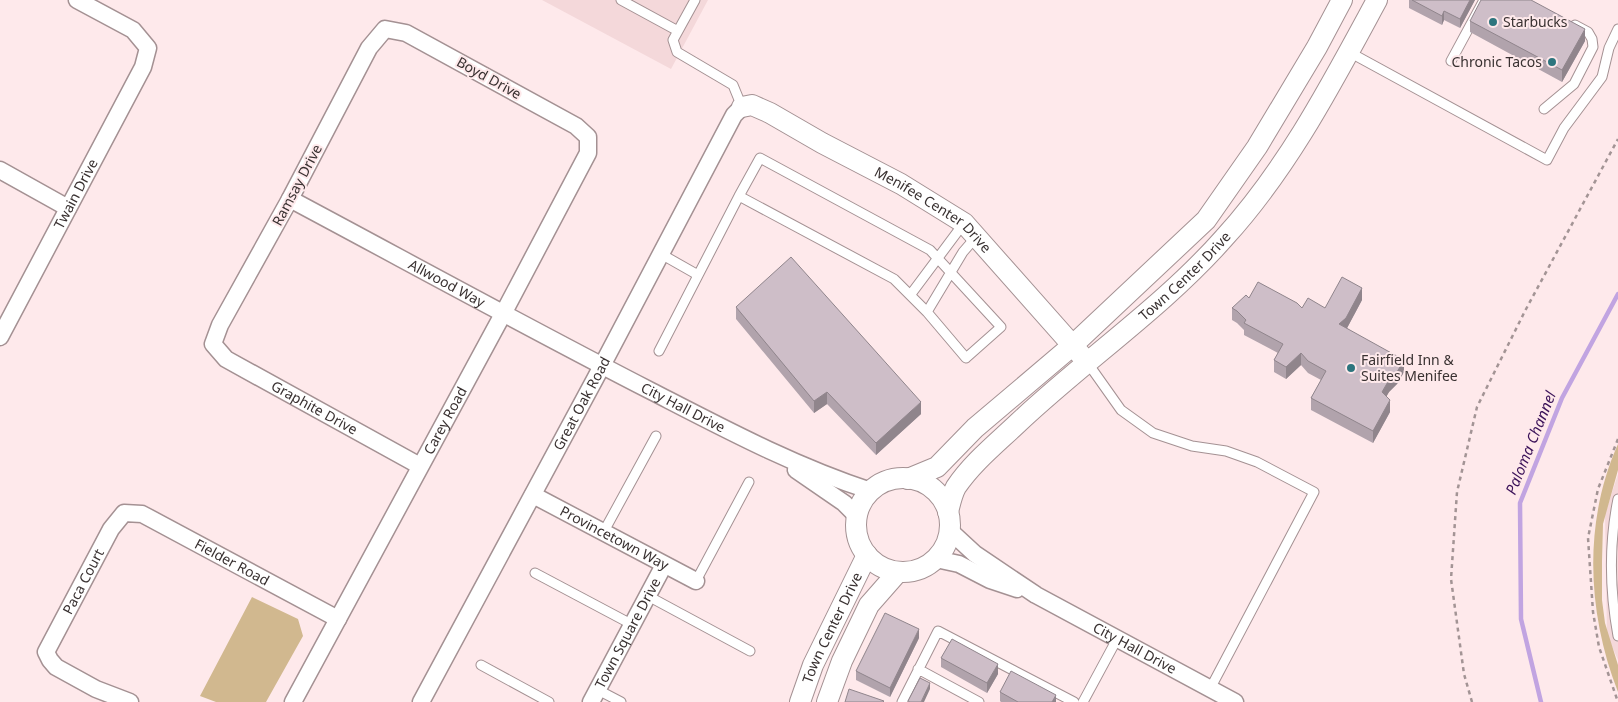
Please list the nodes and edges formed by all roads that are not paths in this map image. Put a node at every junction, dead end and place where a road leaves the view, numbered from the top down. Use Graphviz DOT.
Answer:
graph roads {
  1 [pos="77,0"];
  2 [pos="621,0"];
  3 [pos="695,0"];
  4 [pos="1342,0"];
  5 [pos="1377,0"];
  6 [pos="1484,0"];
  7 [pos="1563,18"];
  8 [pos="385,29"];
  9 [pos="1618,29"];
  10 [pos="678,31"];
  11 [pos="1349,52"];
  12 [pos="1451,61"];
  13 [pos="1308,63"];
  14 [pos="742,107"];
  15 [pos="1544,109"];
  16 [pos="588,137"];
  17 [pos="0,170"];
  18 [pos="738,196"];
  19 [pos="290,198"];
  20 [pos="1255,200"];
  21 [pos="68,208"];
  22 [pos="970,230"];
  23 [pos="661,254"];
  24 [pos="937,257"];
  25 [pos="951,272"];
  26 [pos="698,275"];
  27 [pos="910,294"];
  28 [pos="927,312"];
  29 [pos="503,314"];
  30 [pos="0,337"];
  31 [pos="213,344"];
  32 [pos="1073,345"];
  33 [pos="659,351"];
  34 [pos="1087,362"];
  35 [pos="602,366"];
  36 [pos="656,436"];
  37 [pos="765,449"];
  38 [pos="420,466"];
  39 [pos="908,479"];
  40 [pos="749,482"];
  41 [pos="871,491"];
  42 [pos="532,495"];
  43 [pos="1618,499"];
  44 [pos="124,513"];
  45 [pos="857,516"];
  46 [pos="949,521"];
  47 [pos="603,533"];
  48 [pos="867,555"];
  49 [pos="936,559"];
  50 [pos="664,566"];
  51 [pos="898,572"];
  52 [pos="535,573"];
  53 [pos="696,582"];
  54 [pos="1036,595"];
  55 [pos="648,596"];
  56 [pos="338,619"];
  57 [pos="633,625"];
  58 [pos="1618,636"];
  59 [pos="1117,639"];
  60 [pos="750,651"];
  61 [pos="481,665"];
  62 [pos="918,669"];
  63 [pos="1210,689"];
  64 [pos="594,696"];
  65 [pos="130,702"];
  66 [pos="293,702"];
  67 [pos="421,702"];
  68 [pos="549,702"];
  69 [pos="621,702"];
  70 [pos="800,702"];
  71 [pos="827,702"];
  72 [pos="902,702"];
  73 [pos="979,702"];
  74 [pos="1074,702"];
  75 [pos="1083,702"];
  76 [pos="1235,702"];
  1 -- 21 [label="street, Twain Drive"];
  2 -- 10 [label="lane"];
  3 -- 10 [label="lane"];
  4 -- 13 [label="street, Town Center Drive"];
  5 -- 11 [label="street, Town Center Drive"];
  6 -- 12 [label="lane"];
  7 -- 15 [label="lane"];
  8 -- 16 [label="street, Boyd Drive"];
  8 -- 19 [label="street, Ramsay Drive"];
  9 -- 11 [label="lane"];
  10 -- 14 [label="lane"];
  11 -- 20 [label="street, Town Center Drive"];
  13 -- 20 [label="street"];
  13 -- 32 [label="street, Town Center Drive"];
  14 -- 22 [label="street, Menifee Center Drive"];
  14 -- 23 [label="street, Great Oak Road"];
  16 -- 29 [label="street, Carey Road"];
  17 -- 21 [label="street"];
  18 -- 24 [label="lane"];
  18 -- 26 [label="lane"];
  18 -- 27 [label="lane"];
  19 -- 29 [label="street, Allwood Way"];
  19 -- 31 [label="street, Ramsay Drive"];
  20 -- 34 [label="street, Town Center Drive"];
  21 -- 30 [label="street, Twain Drive"];
  22 -- 24 [label="lane"];
  22 -- 25 [label="lane"];
  22 -- 32 [label="street, Menifee Center Drive"];
  23 -- 26 [label="lane"];
  23 -- 35 [label="street, Great Oak Road"];
  24 -- 25 [label="lane"];
  24 -- 27 [label="lane"];
  25 -- 28 [label="lane"];
  25 -- 28 [label="lane"];
  26 -- 33 [label="lane"];
  27 -- 28 [label="lane"];
  29 -- 35 [label="street, Allwood Way"];
  29 -- 38 [label="street, Carey Road"];
  31 -- 38 [label="street, Graphite Drive"];
  32 -- 34 [label="street, Menifee Center Drive"];
  32 -- 39 [label="street, Town Center Drive"];
  34 -- 46 [label="street, Town Center Drive"];
  34 -- 63 [label="lane"];
  35 -- 37 [label="street, City Hall Drive"];
  35 -- 42 [label="street, Great Oak Road"];
  36 -- 47 [label="lane"];
  37 -- 41 [label="street, City Hall Drive"];
  37 -- 45 [label="street, City Hall Drive"];
  38 -- 56 [label="street, Carey Road"];
  39 -- 41 [label="street, Town Center Drive"];
  39 -- 46 [label="street"];
  40 -- 53 [label="lane"];
  41 -- 45 [label="street"];
  42 -- 47 [label="street, Provincetown Way"];
  42 -- 67 [label="street, Great Oak Road"];
  43 -- 58 [label="lane"];
  44 -- 56 [label="street, Fielder Road"];
  44 -- 65 [label="street, Paca Court"];
  45 -- 48 [label="street, Town Center Drive"];
  46 -- 49 [label="street, Town Center Drive"];
  46 -- 54 [label="street, City Hall Drive"];
  47 -- 50 [label="street, Provincetown Way"];
  48 -- 51 [label="street, Town Center Drive"];
  48 -- 70 [label="street, Town Center Drive"];
  49 -- 51 [label="street"];
  49 -- 54 [label="street, City Hall Drive"];
  50 -- 53 [label="street, Provincetown Way"];
  50 -- 55 [label="street, Town Square Drive"];
  51 -- 71 [label="street, Town Center Drive"];
  52 -- 57 [label="lane"];
  54 -- 59 [label="street, City Hall Drive"];
  55 -- 57 [label="street, Town Square Drive"];
  55 -- 60 [label="lane"];
  56 -- 66 [label="street, Carey Road"];
  57 -- 64 [label="street, Town Square Drive"];
  59 -- 63 [label="street, City Hall Drive"];
  59 -- 75 [label="lane"];
  61 -- 68 [label="lane"];
  62 -- 72 [label="lane"];
  62 -- 73 [label="lane"];
  62 -- 74 [label="lane"];
  63 -- 76 [label="street, City Hall Drive"];
  64 -- 69 [label="lane"];
}
